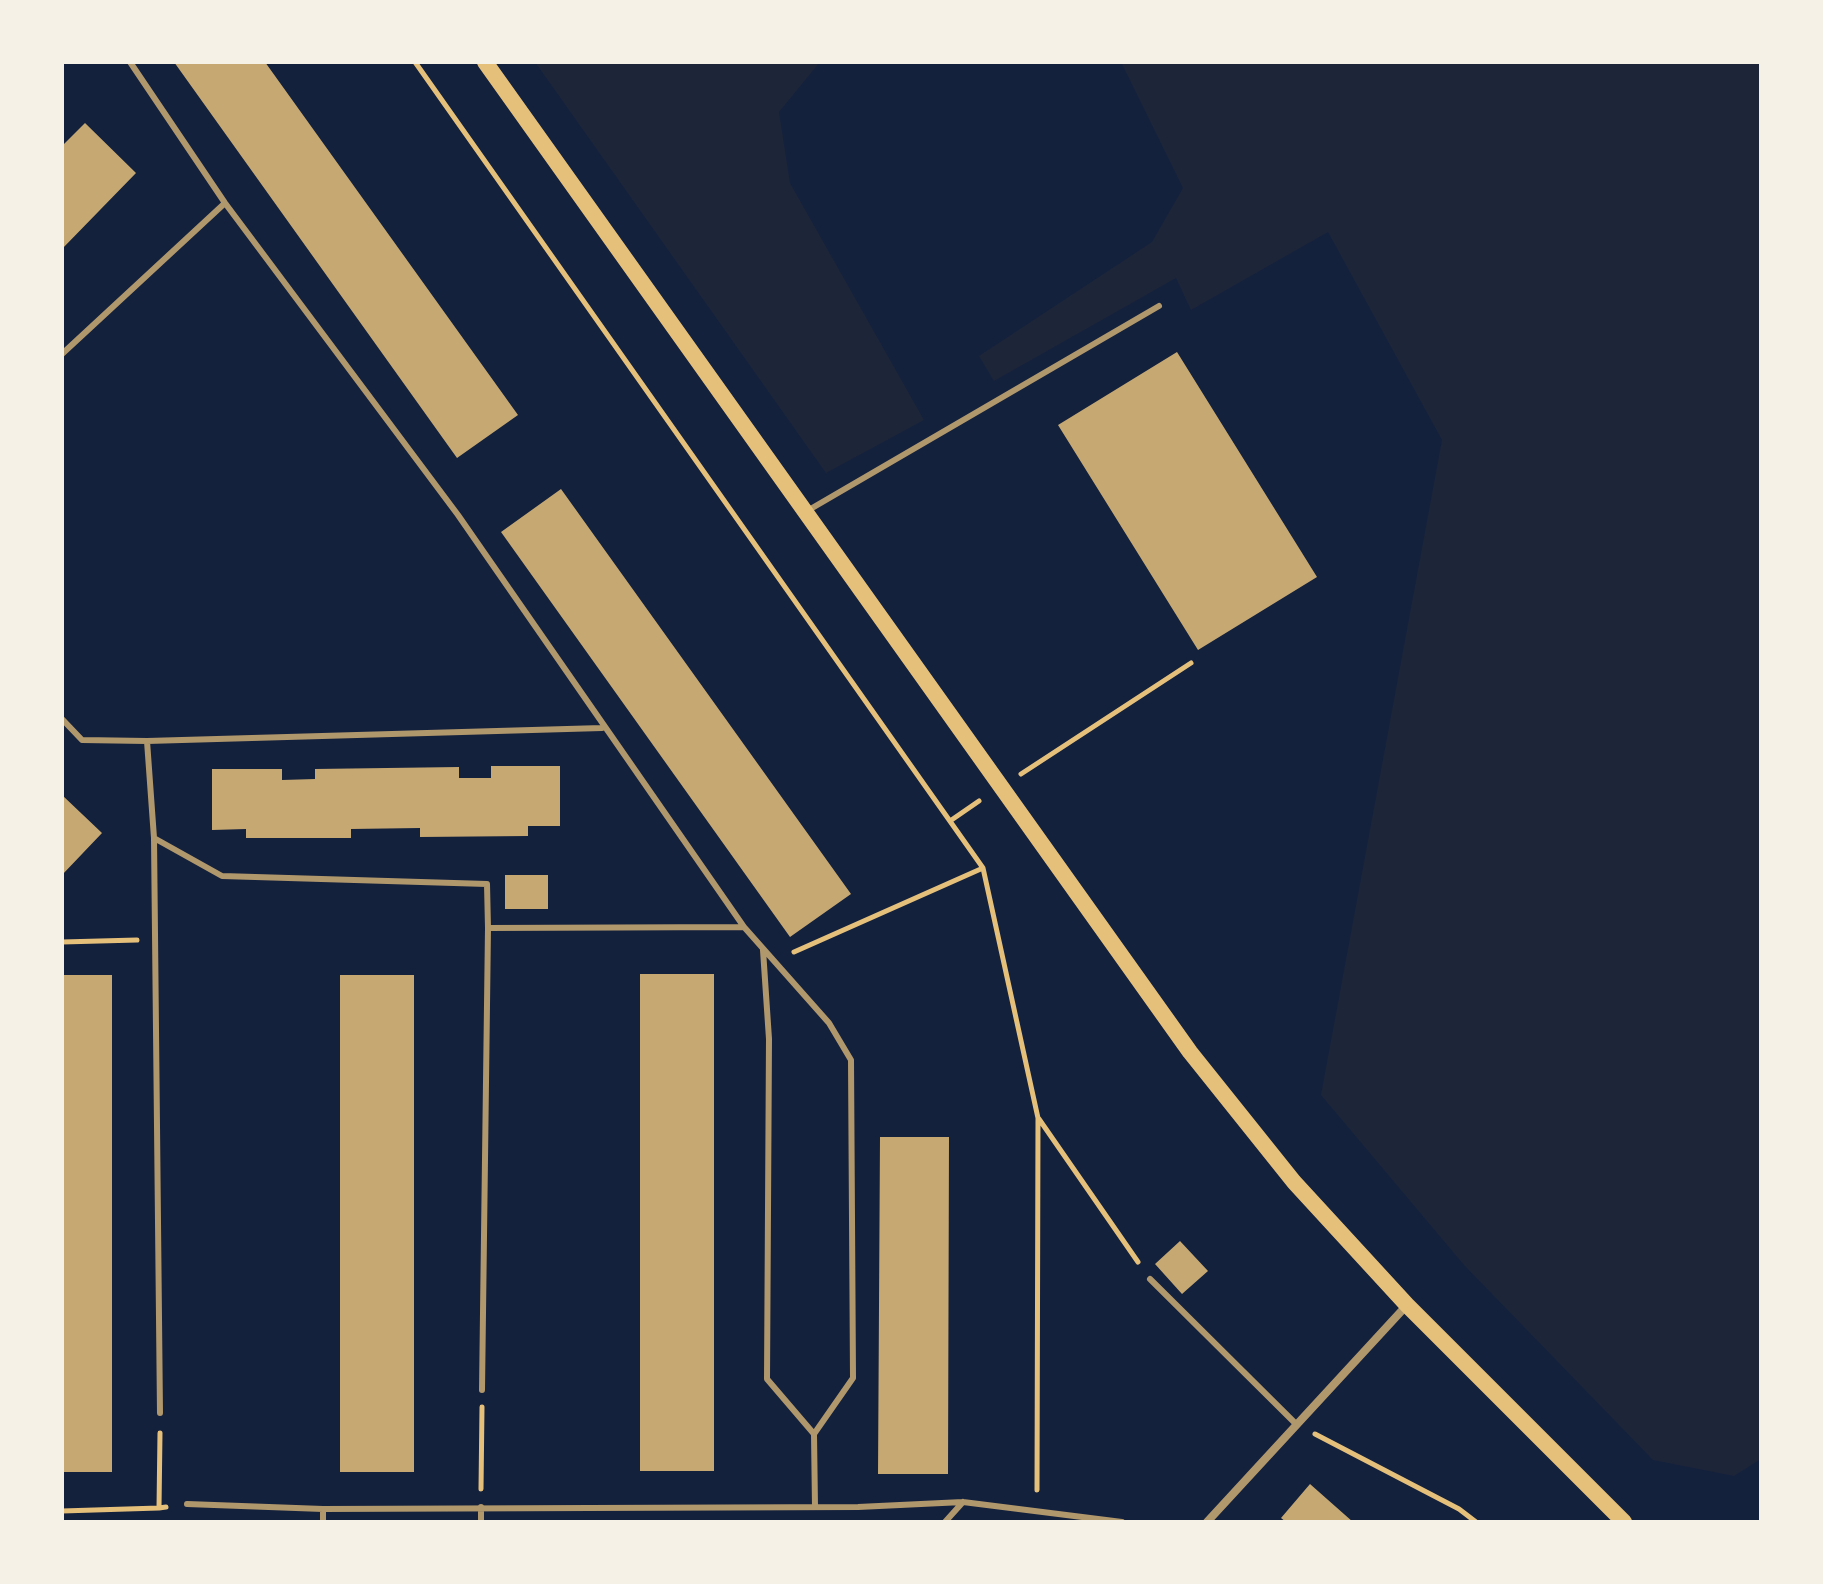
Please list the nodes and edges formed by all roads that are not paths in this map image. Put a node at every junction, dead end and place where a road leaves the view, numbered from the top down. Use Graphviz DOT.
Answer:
graph roads {
  1 [pos="130,62"];
  2 [pos="485,62"];
  3 [pos="225,203"];
  4 [pos="1159,306"];
  5 [pos="62,354"];
  6 [pos="807,511"];
  7 [pos="62,719"];
  8 [pos="602,728"];
  9 [pos="147,741"];
  10 [pos="154,838"];
  11 [pos="744,927"];
  12 [pos="488,928"];
  13 [pos="763,950"];
  14 [pos="1150,1279"];
  15 [pos="1407,1305"];
  16 [pos="482,1390"];
  17 [pos="160,1413"];
  18 [pos="1297,1425"];
  19 [pos="814,1434"];
  20 [pos="963,1502"];
  21 [pos="187,1504"];
  22 [pos="481,1507"];
  23 [pos="815,1507"];
  24 [pos="323,1509"];
  25 [pos="1620,1520"];
  26 [pos="323,1522"];
  27 [pos="481,1522"];
  28 [pos="945,1522"];
  29 [pos="1122,1522"];
  30 [pos="1207,1522"];
  1 -- 3 [label="lane"];
  2 -- 6 [label="main road"];
  3 -- 5 [label="lane"];
  3 -- 8 [label="lane"];
  4 -- 6 [label="lane"];
  6 -- 15 [label="main road"];
  7 -- 9 [label="lane"];
  8 -- 9 [label="lane"];
  8 -- 11 [label="lane"];
  9 -- 10 [label="lane"];
  10 -- 12 [label="lane"];
  10 -- 17 [label="lane"];
  11 -- 12 [label="lane"];
  11 -- 13 [label="lane"];
  12 -- 16 [label="lane"];
  13 -- 19 [label="lane"];
  13 -- 19 [label="lane"];
  14 -- 18 [label="lane"];
  15 -- 18 [label="street"];
  15 -- 25 [label="main road"];
  18 -- 30 [label="street"];
  19 -- 23 [label="lane"];
  20 -- 23 [label="lane"];
  20 -- 28 [label="lane"];
  20 -- 29 [label="lane"];
  21 -- 24 [label="lane"];
  22 -- 23 [label="lane"];
  22 -- 24 [label="lane"];
  22 -- 27 [label="lane"];
  24 -- 26 [label="lane"];
}
